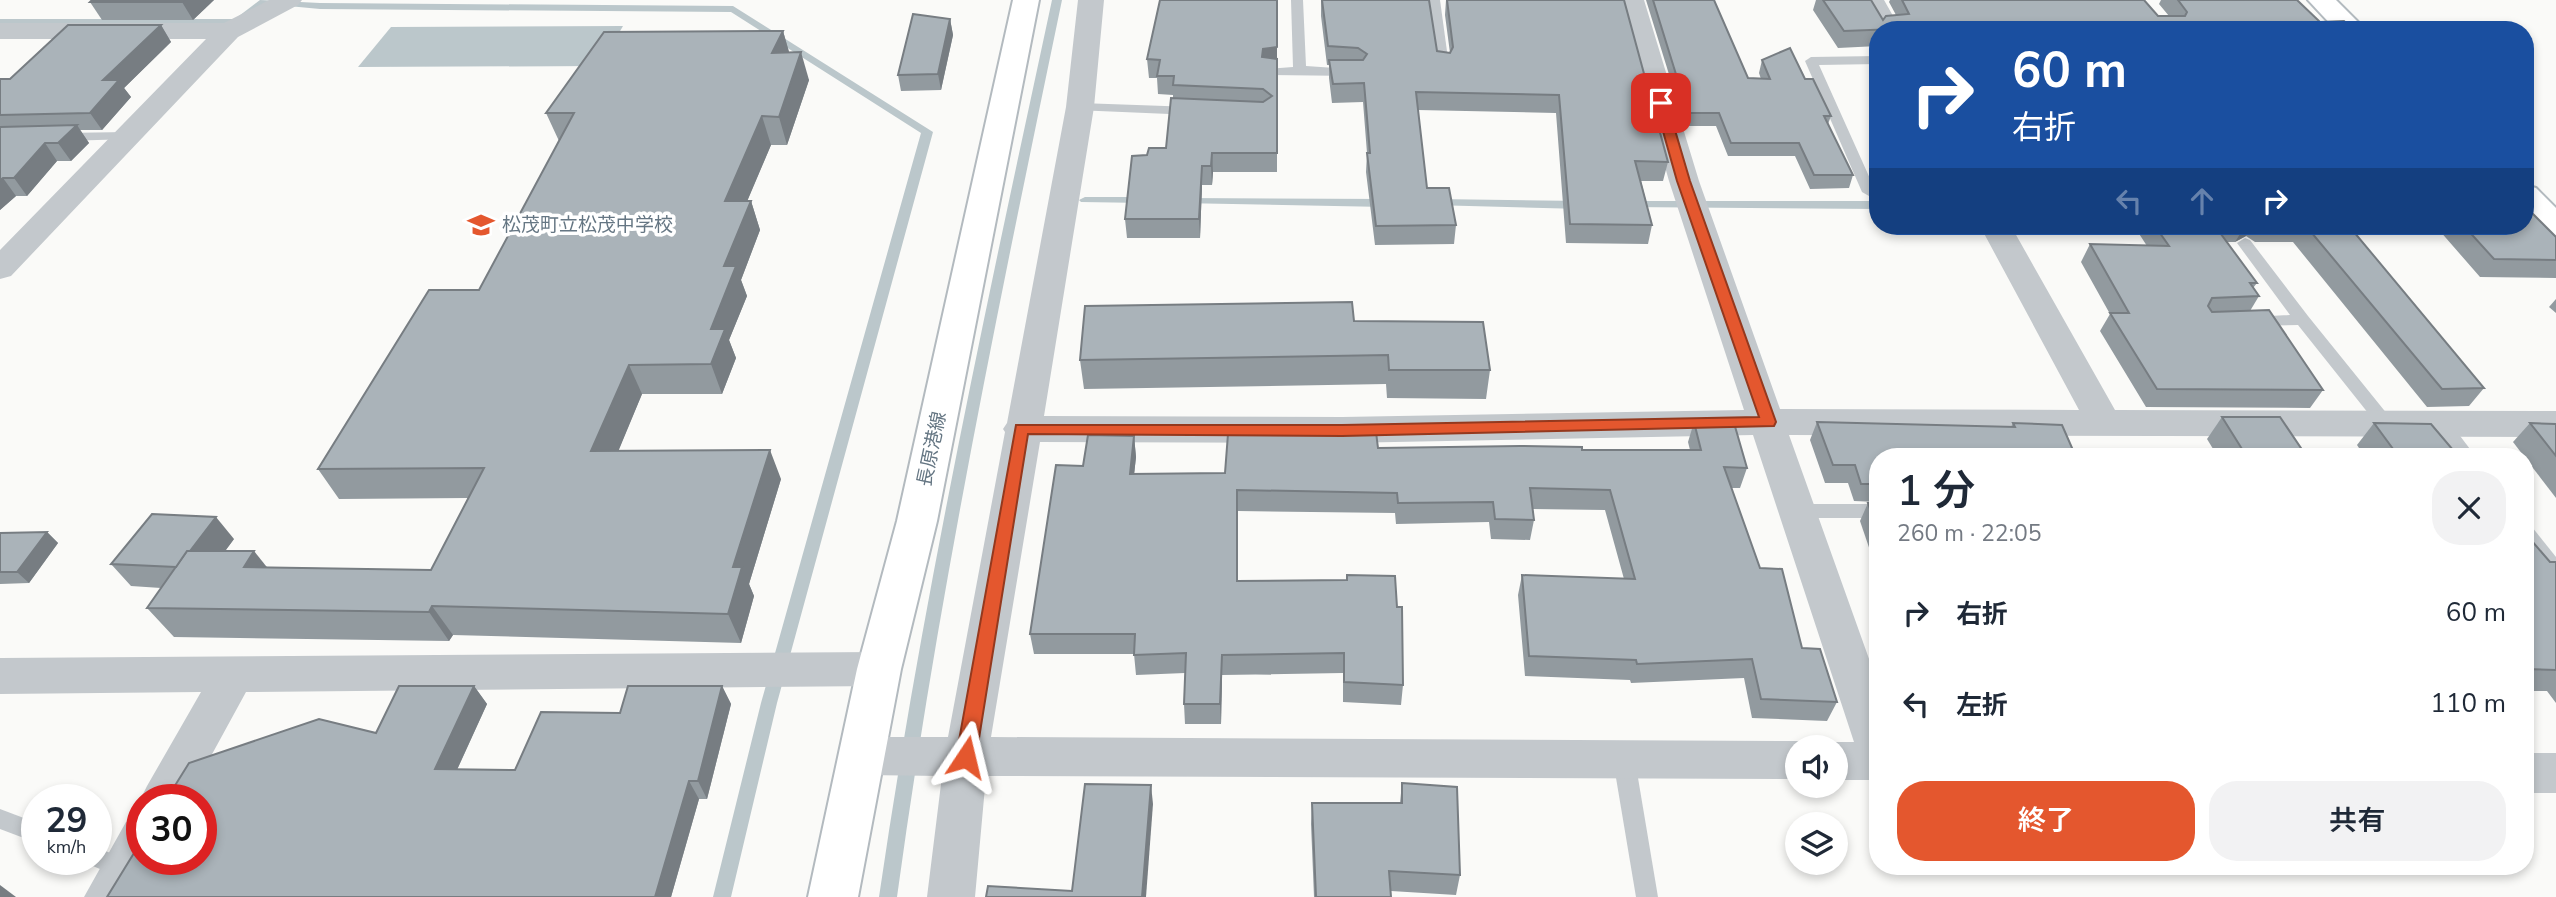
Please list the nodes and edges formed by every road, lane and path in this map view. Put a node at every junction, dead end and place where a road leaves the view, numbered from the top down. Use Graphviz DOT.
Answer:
graph roads {
  1 [pos="289,0"];
  2 [pos="1026,0"];
  3 [pos="1091,0"];
  4 [pos="1297,0"];
  5 [pos="1434,0"];
  6 [pos="1631,0"];
  7 [pos="1871,0"];
  8 [pos="2321,0"];
  9 [pos="1883,21"];
  10 [pos="2343,21"];
  11 [pos="0,31"];
  12 [pos="229,31"];
  13 [pos="1869,60"];
  14 [pos="1443,66"];
  15 [pos="1300,70"];
  16 [pos="1270,72"];
  17 [pos="1357,73"];
  18 [pos="1080,107"];
  19 [pos="1210,112"];
  20 [pos="127,136"];
  21 [pos="51,137"];
  22 [pos="1868,192"];
  23 [pos="2534,204"];
  24 [pos="2556,226"];
  25 [pos="2001,235"];
  26 [pos="2245,243"];
  27 [pos="0,269"];
  28 [pos="2302,320"];
  29 [pos="2234,322"];
  30 [pos="1768,422"];
  31 [pos="2104,423"];
  32 [pos="2386,424"];
  33 [pos="2442,424"];
  34 [pos="2556,424"];
  35 [pos="1021,429"];
  36 [pos="2460,448"];
  37 [pos="1798,511"];
  38 [pos="1869,511"];
  39 [pos="2534,543"];
  40 [pos="2556,571"];
  41 [pos="880,669"];
  42 [pos="233,675"];
  43 [pos="0,676"];
  44 [pos="1869,720"];
  45 [pos="864,756"];
  46 [pos="966,757"];
  47 [pos="1624,760"];
  48 [pos="1785,761"];
  49 [pos="1848,761"];
  50 [pos="1869,761"];
  51 [pos="2534,773"];
  52 [pos="2556,773"];
  53 [pos="172,784"];
  54 [pos="0,819"];
  55 [pos="21,828"];
  56 [pos="834,897"];
  57 [pos="951,897"];
  58 [pos="1647,897"];
  1 -- 12 [label="street"];
  2 -- 41 [label="main road, 長原港線"];
  3 -- 18 [label="street"];
  4 -- 15 [label="lane"];
  5 -- 14 [label="lane"];
  6 -- 30 [label="street"];
  7 -- 9 [label="street"];
  8 -- 10 [label="main road"];
  11 -- 12 [label="street"];
  12 -- 20 [label="street"];
  13 -- 22 [label="lane"];
  15 -- 16 [label="lane"];
  15 -- 17 [label="lane"];
  18 -- 19 [label="lane"];
  18 -- 35 [label="street"];
  20 -- 21 [label="lane"];
  20 -- 27 [label="street"];
  23 -- 24 [label="main road"];
  25 -- 31 [label="street"];
  26 -- 28 [label="lane"];
  28 -- 29 [label="lane"];
  28 -- 32 [label="lane"];
  30 -- 31 [label="street"];
  30 -- 35 [label="street"];
  30 -- 37 [label="street"];
  31 -- 32 [label="street"];
  32 -- 33 [label="street"];
  33 -- 34 [label="street"];
  33 -- 36 [label="lane"];
  35 -- 46 [label="street"];
  37 -- 38 [label="lane"];
  37 -- 44 [label="street"];
  39 -- 40 [label="lane"];
  41 -- 42 [label="street"];
  41 -- 45 [label="main road, 長原港線"];
  42 -- 43 [label="street"];
  42 -- 53 [label="street"];
  45 -- 46 [label="street"];
  45 -- 56 [label="main road, 長原港線"];
  46 -- 47 [label="street"];
  46 -- 57 [label="street"];
  47 -- 48 [label="street"];
  47 -- 58 [label="lane"];
  49 -- 50 [label="street"];
  51 -- 52 [label="street"];
  54 -- 55 [label="lane"];
}
